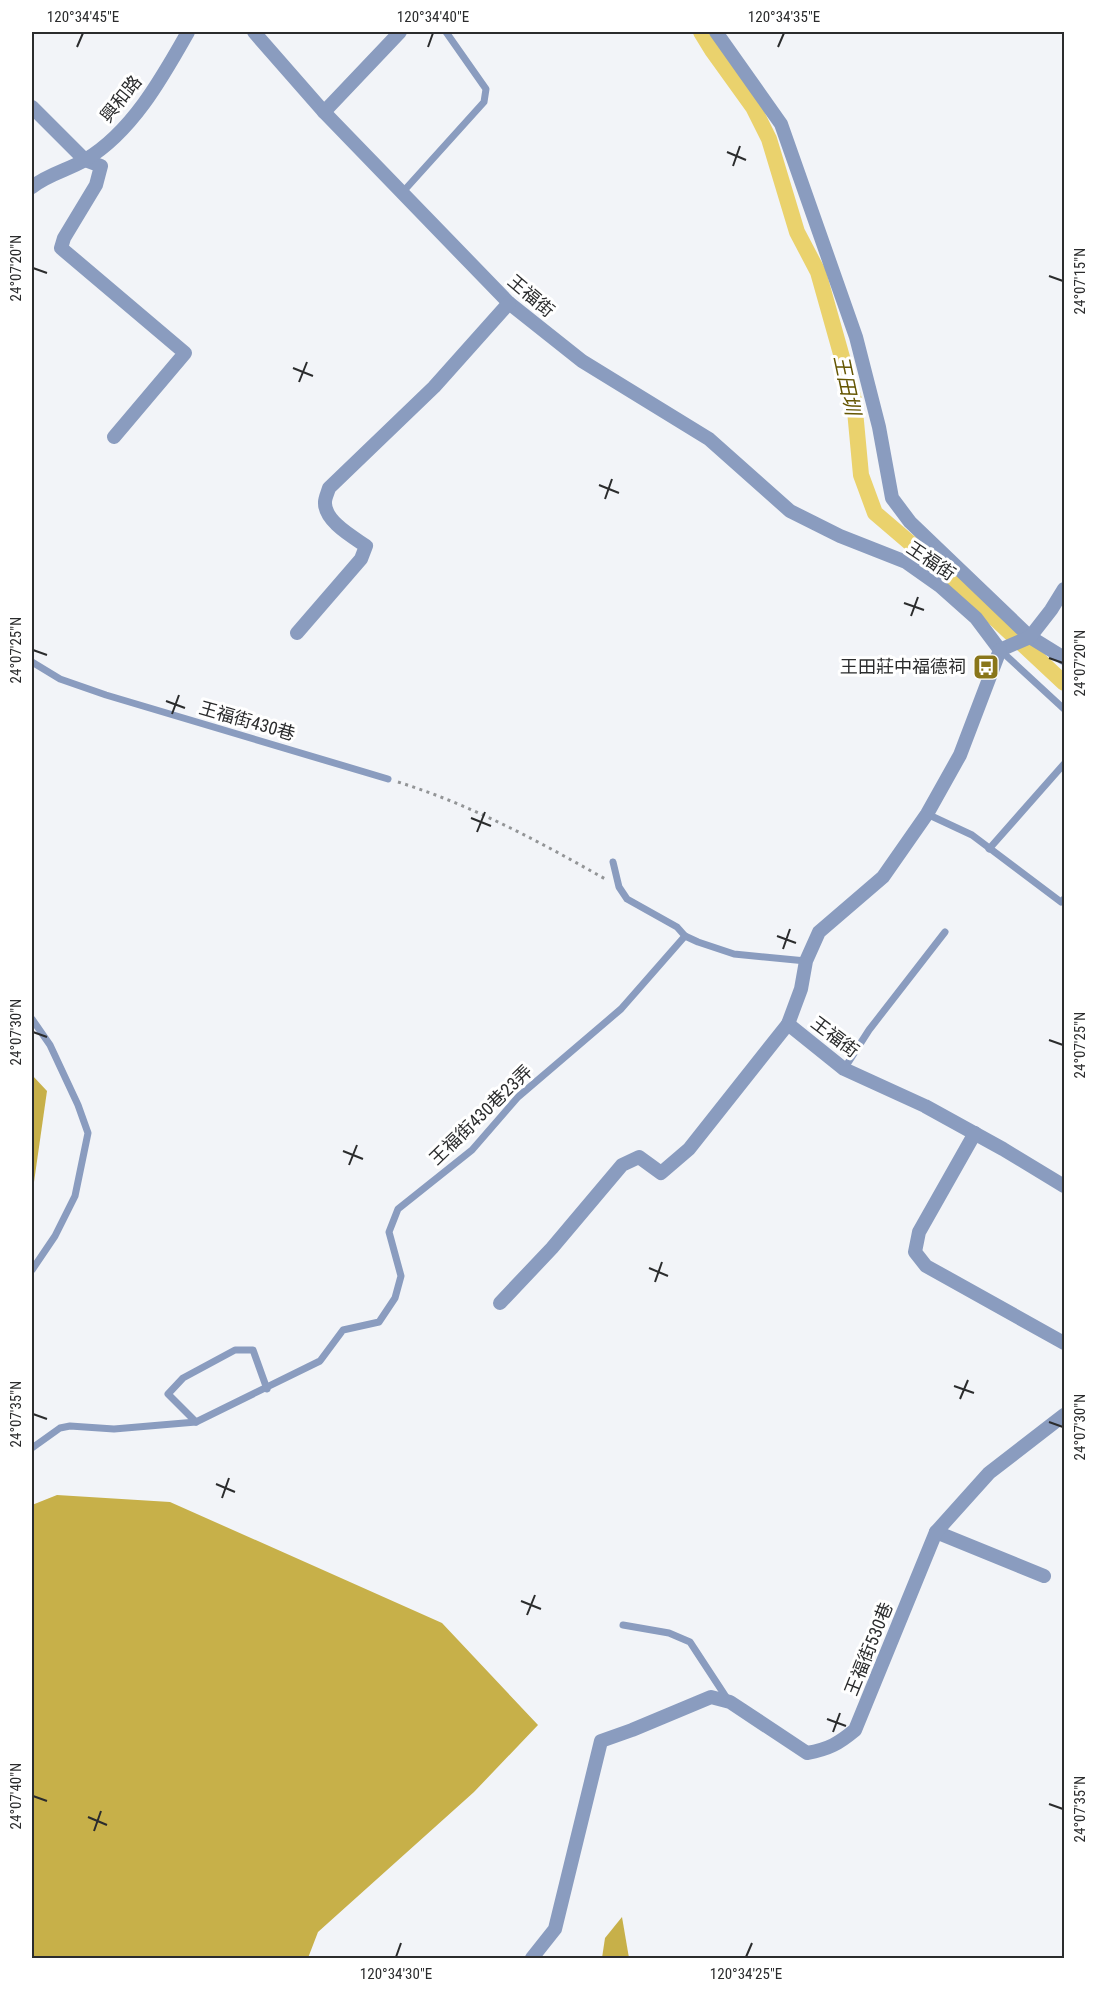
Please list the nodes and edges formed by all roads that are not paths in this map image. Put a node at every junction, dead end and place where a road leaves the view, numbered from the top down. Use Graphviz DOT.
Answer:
graph roads {
  1 [pos="188,32"];
  2 [pos="254,32"];
  3 [pos="400,32"];
  4 [pos="446,32"];
  5 [pos="716,32"];
  6 [pos="32,107"];
  7 [pos="324,112"];
  8 [pos="85,160"];
  9 [pos="32,187"];
  10 [pos="401,194"];
  11 [pos="509,303"];
  12 [pos="114,437"];
  13 [pos="1065,589"];
  14 [pos="297,633"];
  15 [pos="1030,637"];
  16 [pos="1000,650"];
  17 [pos="1065,658"];
  18 [pos="32,662"];
  19 [pos="1065,709"];
  20 [pos="1065,764"];
  21 [pos="388,779"];
  22 [pos="927,814"];
  23 [pos="989,849"];
  24 [pos="613,861"];
  25 [pos="1063,901"];
  26 [pos="945,932"];
  27 [pos="685,936"];
  28 [pos="806,961"];
  29 [pos="32,1019"];
  30 [pos="788,1024"];
  31 [pos="844,1070"];
  32 [pos="975,1133"];
  33 [pos="1065,1186"];
  34 [pos="32,1270"];
  35 [pos="500,1303"];
  36 [pos="1063,1337"];
  37 [pos="267,1389"];
  38 [pos="1065,1415"];
  39 [pos="196,1422"];
  40 [pos="32,1448"];
  41 [pos="936,1532"];
  42 [pos="1044,1576"];
  43 [pos="623,1625"];
  44 [pos="730,1702"];
  45 [pos="532,1959"];
  1 -- 8 [label="street, 興和路"];
  2 -- 7 [label="street, 王福街"];
  3 -- 7 [label="street"];
  4 -- 10 [label="lane"];
  5 -- 15 [label="street"];
  6 -- 8 [label="street"];
  7 -- 10 [label="street, 王福街"];
  8 -- 9 [label="street, 興和路"];
  8 -- 12 [label="street"];
  10 -- 11 [label="street, 王福街"];
  11 -- 14 [label="street"];
  11 -- 16 [label="street, 王福街"];
  13 -- 15 [label="street"];
  15 -- 16 [label="street"];
  15 -- 17 [label="street"];
  16 -- 19 [label="lane"];
  16 -- 22 [label="street, 王福街"];
  18 -- 21 [label="lane, 王福街430巷"];
  20 -- 23 [label="lane"];
  22 -- 23 [label="lane"];
  22 -- 28 [label="street, 王福街"];
  23 -- 25 [label="lane"];
  24 -- 27 [label="lane"];
  26 -- 31 [label="lane"];
  27 -- 28 [label="lane"];
  27 -- 37 [label="lane, 王福街430巷23弄"];
  28 -- 30 [label="street, 王福街"];
  29 -- 34 [label="lane"];
  30 -- 31 [label="street, 王福街"];
  30 -- 35 [label="street"];
  31 -- 32 [label="street, 王福街"];
  32 -- 33 [label="street, 王福街"];
  32 -- 36 [label="street"];
  37 -- 39 [label="lane, 王福街430巷23弄"];
  37 -- 39 [label="lane"];
  38 -- 41 [label="street, 王福街530巷"];
  39 -- 40 [label="lane, 王福街430巷23弄"];
  41 -- 42 [label="street"];
  41 -- 44 [label="street, 王福街530巷"];
  43 -- 44 [label="lane"];
  44 -- 45 [label="street"];
}
